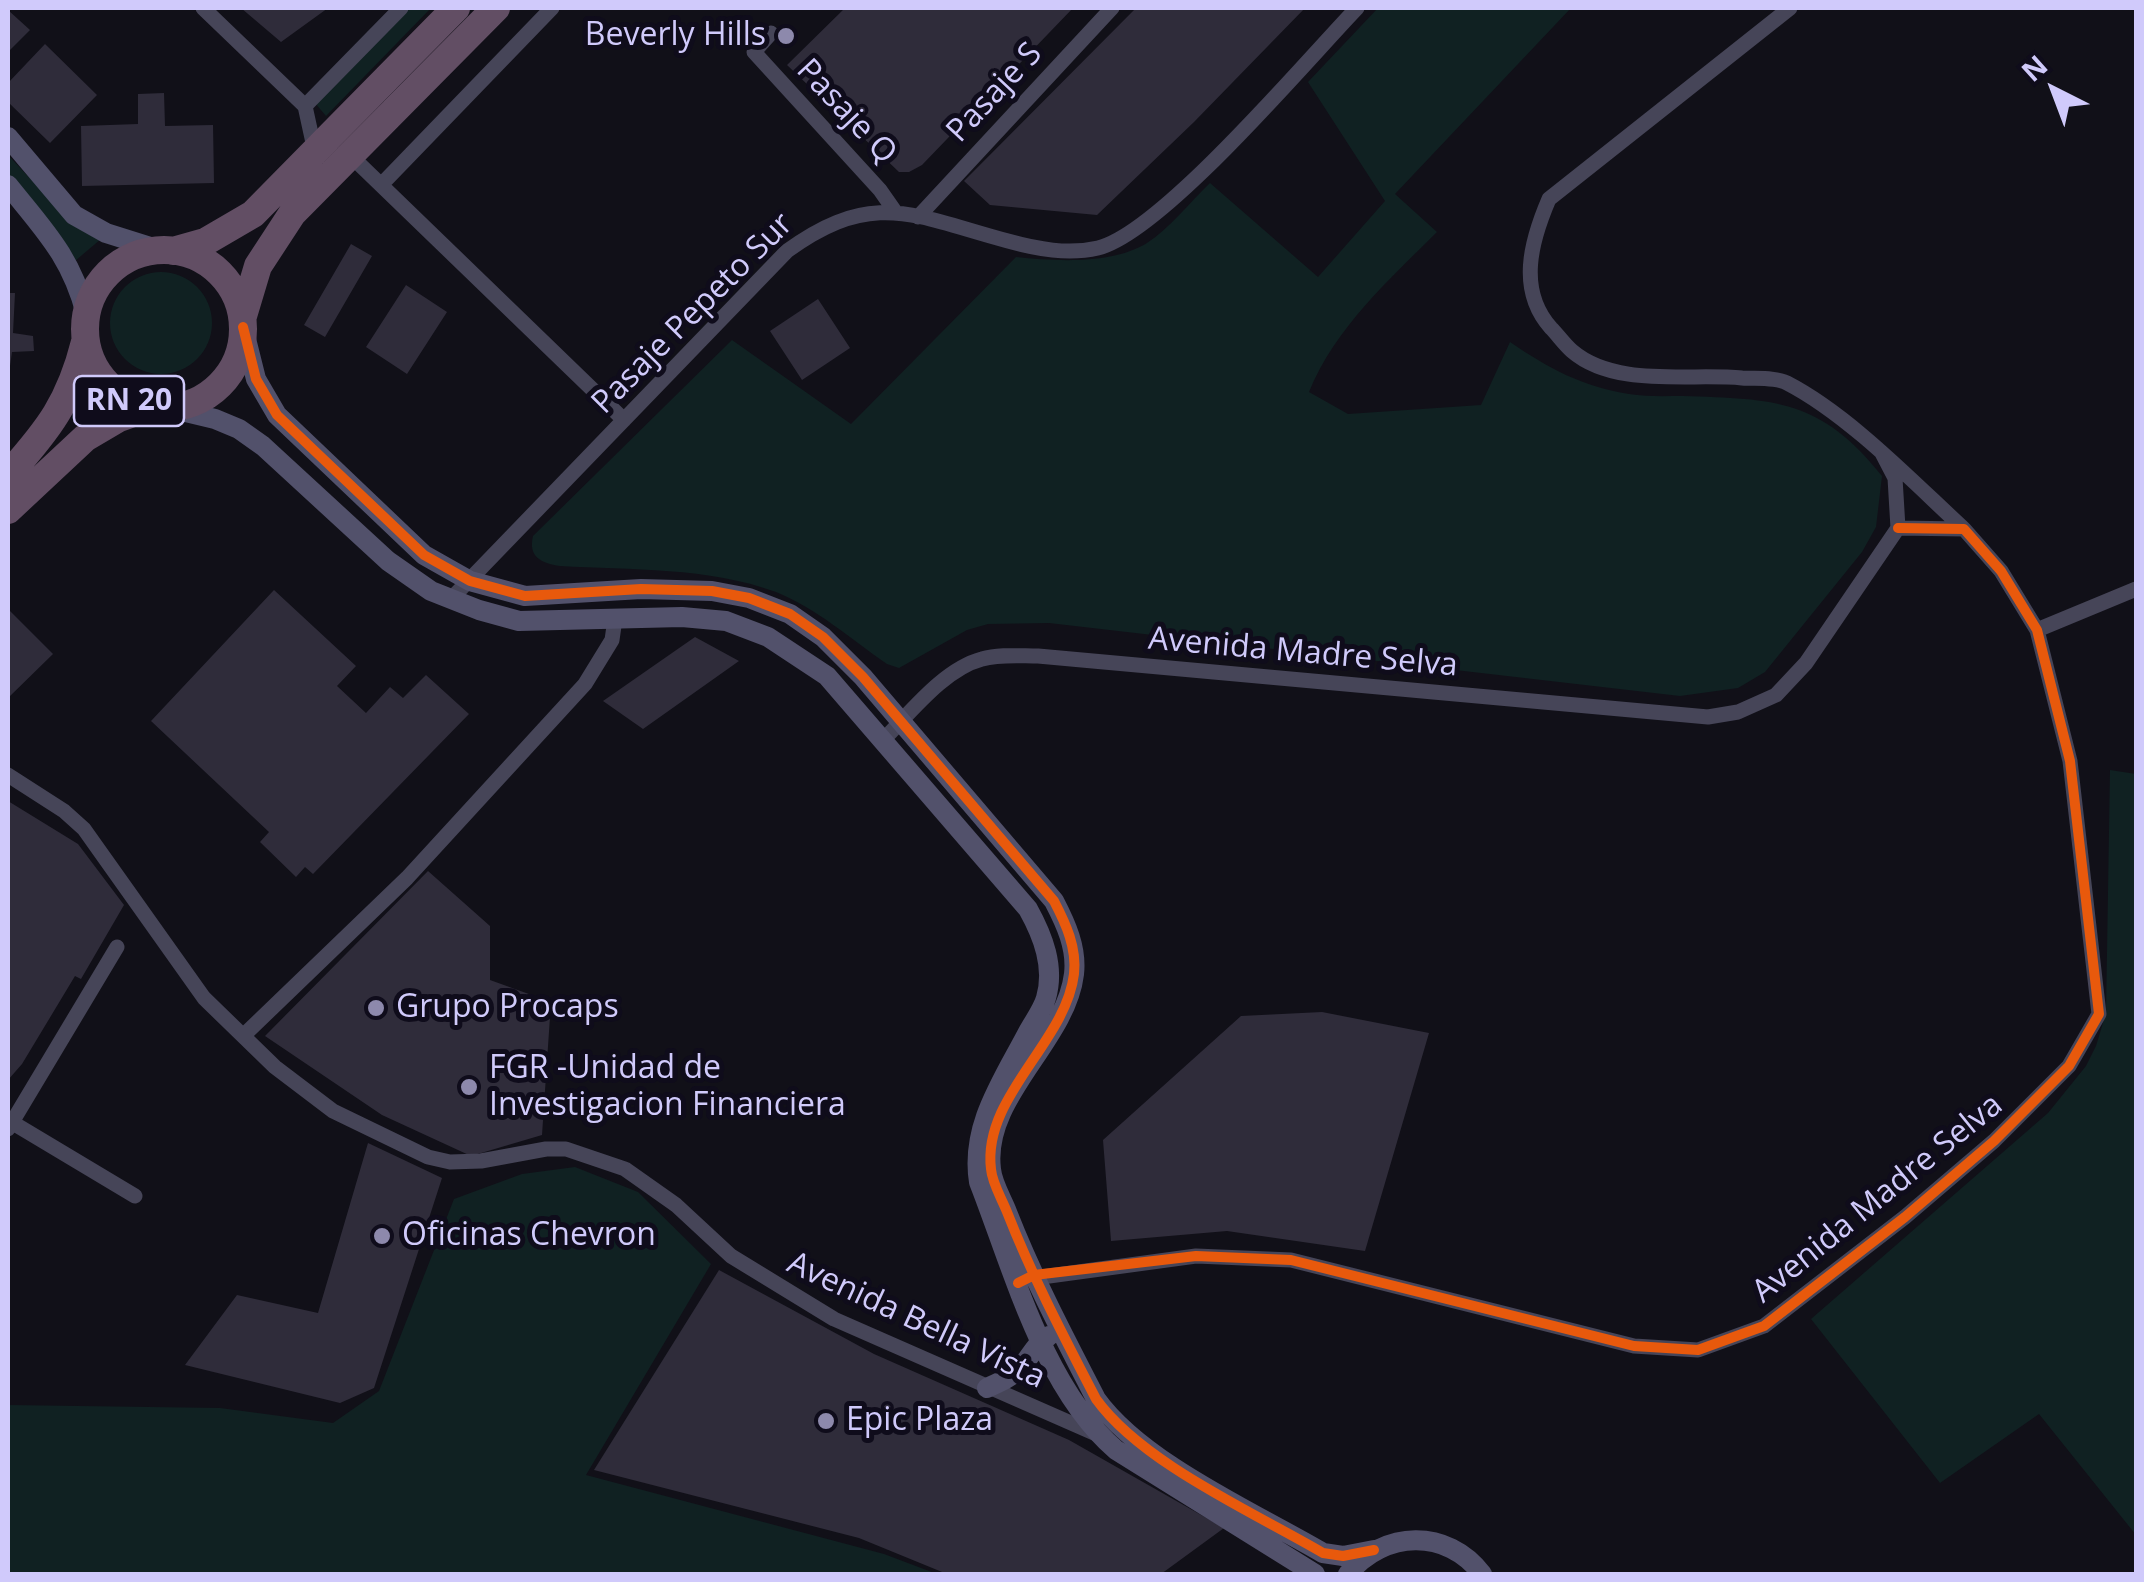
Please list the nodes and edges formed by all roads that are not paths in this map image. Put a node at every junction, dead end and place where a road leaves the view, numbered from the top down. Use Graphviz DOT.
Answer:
graph roads {
  1 [pos="203,8"];
  2 [pos="400,8"];
  3 [pos="456,8"];
  4 [pos="496,8"];
  5 [pos="552,8"];
  6 [pos="1112,8"];
  7 [pos="1357,8"];
  8 [pos="1790,8"];
  9 [pos="771,33"];
  10 [pos="306,106"];
  11 [pos="8,137"];
  12 [pos="316,152"];
  13 [pos="351,156"];
  14 [pos="8,185"];
  15 [pos="381,185"];
  16 [pos="894,210"];
  17 [pos="918,217"];
  18 [pos="166,250"];
  19 [pos="243,322"];
  20 [pos="86,327"];
  21 [pos="159,408"];
  22 [pos="624,420"];
  23 [pos="1882,453"];
  24 [pos="8,474"];
  25 [pos="8,510"];
  26 [pos="1898,528"];
  27 [pos="1964,529"];
  28 [pos="470,581"];
  29 [pos="2136,588"];
  30 [pos="451,599"];
  31 [pos="614,619"];
  32 [pos="2038,630"];
  33 [pos="902,721"];
  34 [pos="884,740"];
  35 [pos="8,776"];
  36 [pos="117,947"];
  37 [pos="243,1036"];
  38 [pos="9,1124"];
  39 [pos="135,1196"];
  40 [pos="1026,1279"];
  41 [pos="1060,1330"];
  42 [pos="1041,1340"];
  43 [pos="987,1388"];
  44 [pos="1098,1435"];
  45 [pos="1374,1550"];
  46 [pos="1483,1572"];
  47 [pos="1315,1574"];
  48 [pos="1348,1574"];
  1 -- 10 [label="street"];
  2 -- 10 [label="street"];
  3 -- 12 [label="highway, RN 20"];
  4 -- 13 [label="highway, RN 20"];
  5 -- 15 [label="street"];
  6 -- 17 [label="street, Pasaje S"];
  7 -- 17 [label="street, Pasaje Pepeto Sur"];
  8 -- 23 [label="street, Avenida Madre Selva"];
  9 -- 16 [label="street, Pasaje Q"];
  10 -- 12 [label="street"];
  11 -- 18 [label="street"];
  12 -- 18 [label="highway, RN 20"];
  13 -- 15 [label="street"];
  13 -- 19 [label="highway, RN 20"];
  14 -- 20 [label="street"];
  15 -- 22 [label="street"];
  16 -- 17 [label="street, Pasaje Pepeto Sur"];
  16 -- 22 [label="street, Pasaje Pepeto Sur"];
  18 -- 19 [label="highway"];
  18 -- 20 [label="highway, RN 20"];
  19 -- 21 [label="highway, RN 20"];
  19 -- 28 [label="street"];
  20 -- 21 [label="highway, RN 20"];
  20 -- 24 [label="highway, RN 20"];
  21 -- 25 [label="highway, RN 20"];
  21 -- 30 [label="street"];
  22 -- 28 [label="street, Pasaje Pepeto Sur"];
  23 -- 26 [label="street"];
  23 -- 27 [label="street, Avenida Madre Selva"];
  26 -- 27 [label="street"];
  26 -- 33 [label="street, Avenida Madre Selva"];
  27 -- 32 [label="street, Avenida Madre Selva"];
  28 -- 30 [label="street, Pasaje Pepeto Sur"];
  28 -- 33 [label="street"];
  29 -- 32 [label="street"];
  30 -- 31 [label="street"];
  31 -- 34 [label="street"];
  31 -- 37 [label="street"];
  32 -- 40 [label="street, Avenida Madre Selva"];
  33 -- 34 [label="street, Avenida Madre Selva"];
  33 -- 40 [label="street"];
  34 -- 40 [label="street"];
  35 -- 37 [label="street, Avenida Bella Vista"];
  36 -- 38 [label="street"];
  37 -- 43 [label="street, Avenida Bella Vista"];
  38 -- 39 [label="street"];
  40 -- 41 [label="street"];
  40 -- 42 [label="street"];
  41 -- 42 [label="street"];
  41 -- 45 [label="street"];
  42 -- 43 [label="street"];
  42 -- 44 [label="street"];
  43 -- 44 [label="street, Avenida Bella Vista"];
  44 -- 47 [label="street"];
  45 -- 46 [label="street"];
  45 -- 48 [label="street"];
}
